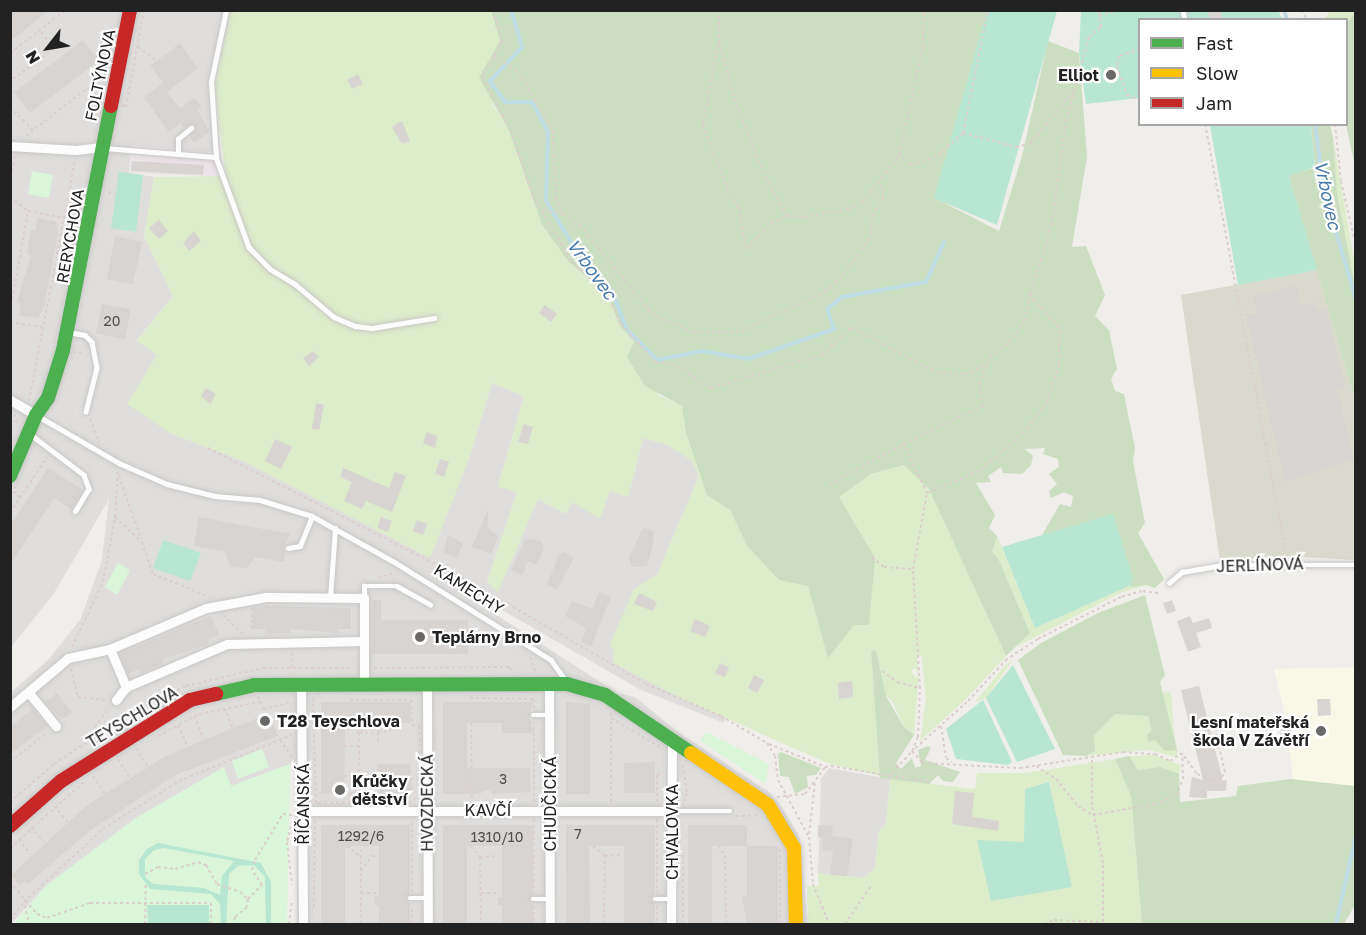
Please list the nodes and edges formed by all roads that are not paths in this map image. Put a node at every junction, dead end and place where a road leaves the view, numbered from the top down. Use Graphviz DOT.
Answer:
graph roads {
  1 [pos="130,10"];
  2 [pos="226,10"];
  3 [pos="190,128"];
  4 [pos="15,143"];
  5 [pos="101,147"];
  6 [pos="178,154"];
  7 [pos="216,157"];
  8 [pos="434,318"];
  9 [pos="68,332"];
  10 [pos="10,400"];
  11 [pos="86,412"];
  12 [pos="36,415"];
  13 [pos="30,434"];
  14 [pos="10,476"];
  15 [pos="76,511"];
  16 [pos="312,516"];
  17 [pos="335,528"];
  18 [pos="288,548"];
  19 [pos="1356,565"];
  20 [pos="1169,583"];
  21 [pos="330,598"];
  22 [pos="364,598"];
  23 [pos="430,604"];
  24 [pos="364,641"];
  25 [pos="110,649"];
  26 [pos="427,682"];
  27 [pos="364,683"];
  28 [pos="301,684"];
  29 [pos="549,684"];
  30 [pos="567,684"];
  31 [pos="126,687"];
  32 [pos="29,693"];
  33 [pos="116,700"];
  34 [pos="10,707"];
  35 [pos="534,715"];
  36 [pos="549,715"];
  37 [pos="56,726"];
  38 [pos="668,745"];
  39 [pos="428,810"];
  40 [pos="550,810"];
  41 [pos="672,811"];
  42 [pos="730,811"];
  43 [pos="303,812"];
  44 [pos="10,826"];
  45 [pos="411,898"];
  46 [pos="428,898"];
  47 [pos="671,898"];
  48 [pos="534,899"];
  49 [pos="550,899"];
  50 [pos="656,899"];
  51 [pos="303,924"];
  52 [pos="428,924"];
  53 [pos="550,924"];
  54 [pos="671,924"];
  55 [pos="796,924"];
  1 -- 5 [label="street, FOLTÝNOVA"];
  2 -- 7 [label="lane"];
  3 -- 6 [label="lane"];
  4 -- 5 [label="street"];
  5 -- 6 [label="lane"];
  5 -- 9 [label="street, RERYCHOVA"];
  6 -- 7 [label="lane"];
  7 -- 8 [label="lane"];
  9 -- 11 [label="lane"];
  9 -- 12 [label="street, RERYCHOVA"];
  10 -- 12 [label="street, KAMECHY"];
  12 -- 13 [label="street, RERYCHOVA"];
  12 -- 16 [label="lane, KAMECHY"];
  13 -- 14 [label="street, RERYCHOVA"];
  13 -- 15 [label="lane"];
  16 -- 17 [label="lane, KAMECHY"];
  16 -- 18 [label="lane"];
  17 -- 21 [label="lane"];
  17 -- 30 [label="lane, KAMECHY"];
  19 -- 20 [label="lane, JERLÍNOVÁ"];
  21 -- 22 [label="street"];
  21 -- 25 [label="street"];
  22 -- 23 [label="lane"];
  22 -- 24 [label="street"];
  24 -- 27 [label="street"];
  24 -- 31 [label="street, TEYSCHLOVA"];
  25 -- 31 [label="street, TEYSCHLOVA"];
  25 -- 32 [label="street"];
  26 -- 27 [label="street, TEYSCHLOVA"];
  26 -- 29 [label="street, TEYSCHLOVA"];
  26 -- 39 [label="street, HVOZDECKÁ"];
  27 -- 28 [label="street, TEYSCHLOVA"];
  28 -- 43 [label="street, ŘÍČANSKÁ"];
  28 -- 44 [label="street, TEYSCHLOVA"];
  29 -- 30 [label="street, TEYSCHLOVA"];
  29 -- 36 [label="street, CHUDČICKÁ"];
  30 -- 38 [label="street"];
  31 -- 33 [label="street, TEYSCHLOVA"];
  32 -- 34 [label="street"];
  32 -- 37 [label="street"];
  35 -- 36 [label="lane"];
  36 -- 40 [label="street, CHUDČICKÁ"];
  38 -- 41 [label="street, CHVALOVKA"];
  38 -- 55 [label="street"];
  39 -- 40 [label="street, KAVČÍ"];
  39 -- 43 [label="street, KAVČÍ"];
  39 -- 46 [label="street, HVOZDECKÁ"];
  40 -- 41 [label="street, KAVČÍ"];
  40 -- 49 [label="street, CHUDČICKÁ"];
  41 -- 42 [label="lane"];
  41 -- 47 [label="street, CHVALOVKA"];
  43 -- 51 [label="street, ŘÍČANSKÁ"];
  45 -- 46 [label="lane"];
  46 -- 52 [label="street, HVOZDECKÁ"];
  47 -- 50 [label="lane"];
  47 -- 54 [label="street, CHVALOVKA"];
  48 -- 49 [label="lane"];
  49 -- 53 [label="street, CHUDČICKÁ"];
}
